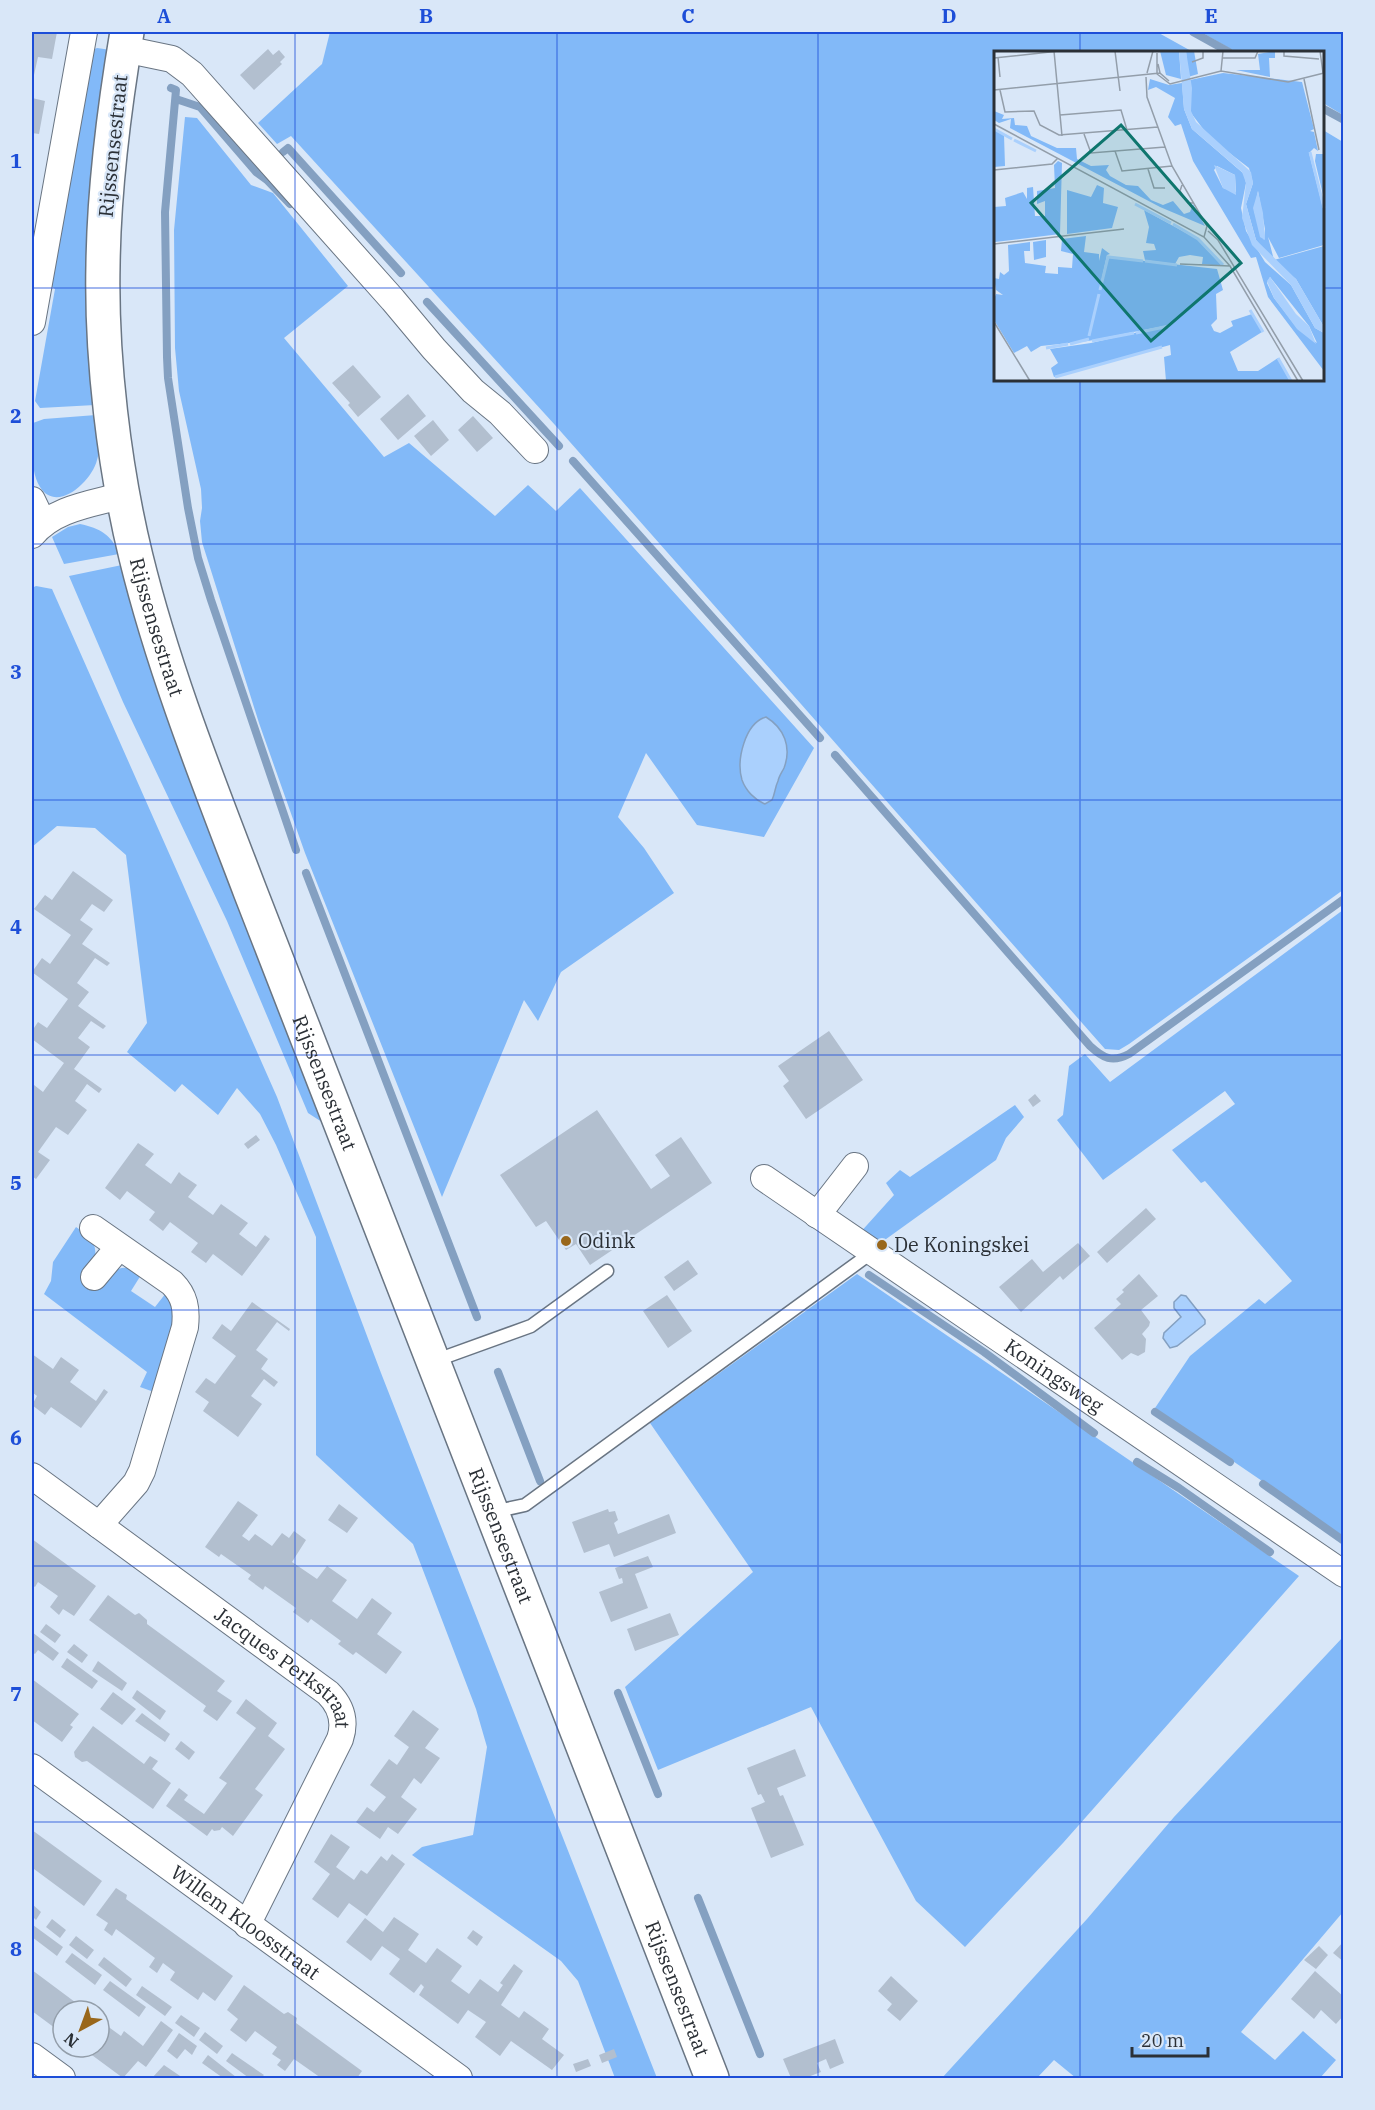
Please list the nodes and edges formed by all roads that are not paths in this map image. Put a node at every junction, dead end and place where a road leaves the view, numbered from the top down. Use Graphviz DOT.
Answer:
graph roads {
  1 [pos="84,32"];
  2 [pos="126,40"];
  3 [pos="32,322"];
  4 [pos="535,450"];
  5 [pos="124,495"];
  6 [pos="32,500"];
  7 [pos="37,529"];
  8 [pos="855,1166"];
  9 [pos="764,1178"];
  10 [pos="817,1215"];
  11 [pos="93,1228"];
  12 [pos="119,1247"];
  13 [pos="871,1253"];
  14 [pos="607,1271"];
  15 [pos="94,1277"];
  16 [pos="433,1361"];
  17 [pos="32,1476"];
  18 [pos="491,1513"];
  19 [pos="99,1525"];
  20 [pos="1344,1574"];
  21 [pos="32,1767"];
  22 [pos="247,1925"];
  23 [pos="32,2056"];
  24 [pos="62,2079"];
  25 [pos="459,2079"];
  26 [pos="712,2079"];
  1 -- 3 [label="street"];
  2 -- 4 [label="street, Rijssensestraat"];
  2 -- 5 [label="main road, Rijssensestraat"];
  5 -- 7 [label="street"];
  5 -- 16 [label="main road, Rijssensestraat"];
  6 -- 7 [label="street"];
  8 -- 10 [label="street"];
  9 -- 10 [label="street, Koningsweg"];
  10 -- 13 [label="street, Koningsweg"];
  11 -- 12 [label="street"];
  12 -- 15 [label="street"];
  12 -- 19 [label="street"];
  13 -- 18 [label="lane"];
  13 -- 20 [label="street, Koningsweg"];
  14 -- 16 [label="lane"];
  16 -- 18 [label="main road, Rijssensestraat"];
  17 -- 19 [label="street, Jacques Perkstraat"];
  18 -- 26 [label="main road, Rijssensestraat"];
  19 -- 22 [label="street, Jacques Perkstraat"];
  21 -- 22 [label="street, Willem Kloosstraat"];
  22 -- 25 [label="street, Willem Kloosstraat"];
  23 -- 24 [label="street"];
}
